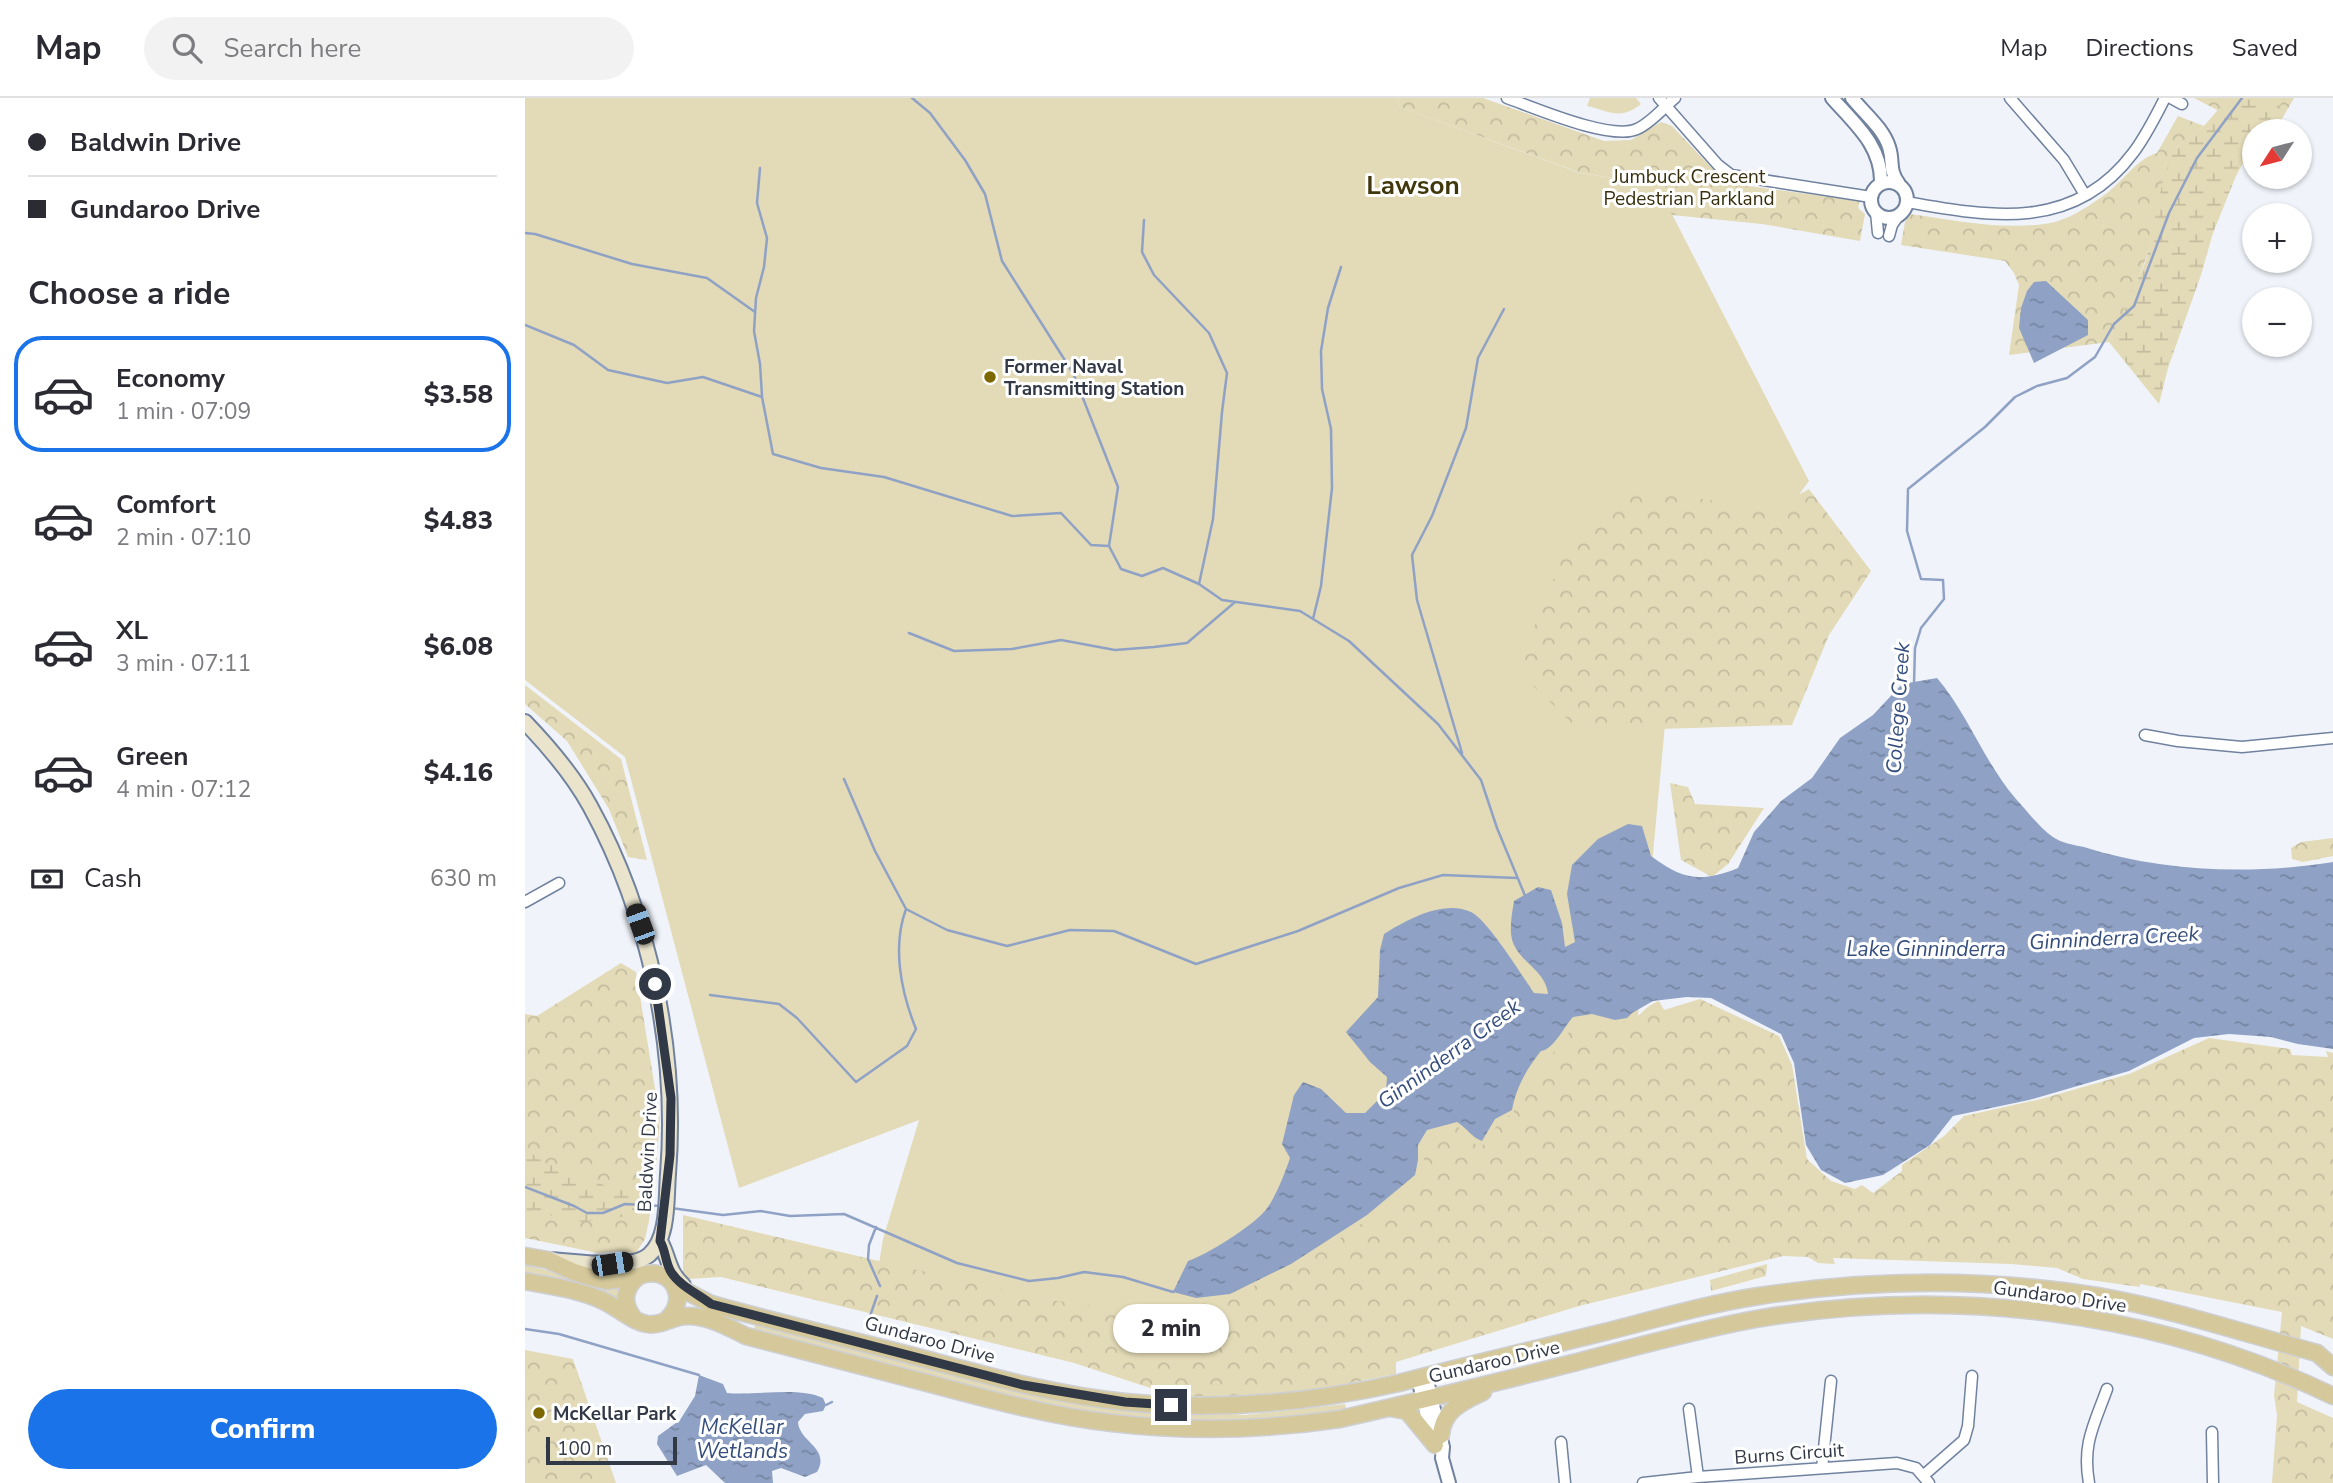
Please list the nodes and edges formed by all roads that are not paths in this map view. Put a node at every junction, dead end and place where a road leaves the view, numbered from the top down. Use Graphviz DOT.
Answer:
graph roads {
  1 [pos="1507,98"];
  2 [pos="1675,98"];
  3 [pos="1832,98"];
  4 [pos="1851,98"];
  5 [pos="2010,98"];
  6 [pos="2165,98"];
  7 [pos="2171,98"];
  8 [pos="1662,102"];
  9 [pos="2182,104"];
  10 [pos="1881,183"];
  11 [pos="1899,184"];
  12 [pos="2085,195"];
  13 [pos="1871,197"];
  14 [pos="1907,202"];
  15 [pos="1876,212"];
  16 [pos="1899,215"];
  17 [pos="1878,233"];
  18 [pos="1889,236"];
  19 [pos="525,722"];
  20 [pos="2145,735"];
  21 [pos="2333,738"];
  22 [pos="559,883"];
  23 [pos="525,902"];
  24 [pos="660,1241"];
  25 [pos="525,1256"];
  26 [pos="548,1260"];
  27 [pos="639,1276"];
  28 [pos="525,1281"];
  29 [pos="674,1285"];
  30 [pos="711,1304"];
  31 [pos="633,1317"];
  32 [pos="663,1322"];
  33 [pos="2317,1353"];
  34 [pos="2333,1360"];
  35 [pos="2333,1367"];
  36 [pos="1972,1376"];
  37 [pos="1422,1378"];
  38 [pos="1508,1380"];
  39 [pos="1831,1381"];
  40 [pos="2107,1389"];
  41 [pos="2333,1396"];
  42 [pos="1427,1398"];
  43 [pos="1389,1408"];
  44 [pos="1689,1409"];
  45 [pos="2212,1432"];
  46 [pos="1561,1443"];
  47 [pos="1439,1446"];
  48 [pos="1822,1468"];
  49 [pos="1698,1477"];
  50 [pos="1926,1479"];
  51 [pos="1449,1483"];
  52 [pos="1565,1483"];
  53 [pos="1643,1483"];
  54 [pos="2089,1483"];
  55 [pos="2213,1483"];
  1 -- 8 [label="street"];
  2 -- 8 [label="street"];
  3 -- 10 [label="street"];
  4 -- 11 [label="street"];
  5 -- 12 [label="street"];
  6 -- 12 [label="street"];
  7 -- 9 [label="street"];
  8 -- 13 [label="street"];
  10 -- 11 [label="street"];
  10 -- 13 [label="street"];
  11 -- 14 [label="street"];
  12 -- 14 [label="street"];
  13 -- 15 [label="street"];
  14 -- 16 [label="street"];
  15 -- 16 [label="street"];
  15 -- 17 [label="street"];
  16 -- 18 [label="street"];
  19 -- 24 [label="main road, Baldwin Drive"];
  20 -- 21 [label="street"];
  22 -- 23 [label="street"];
  24 -- 26 [label="main road, Baldwin Drive"];
  24 -- 30 [label="main road, Baldwin Drive"];
  25 -- 26 [label="main road"];
  26 -- 27 [label="main road"];
  27 -- 29 [label="main road"];
  27 -- 31 [label="main road"];
  28 -- 31 [label="main road"];
  29 -- 30 [label="main road, Gundaroo Drive"];
  29 -- 32 [label="main road"];
  30 -- 37 [label="main road, Gundaroo Drive"];
  31 -- 32 [label="main road"];
  32 -- 43 [label="main road, Gundaroo Drive"];
  33 -- 34 [label="main road"];
  33 -- 35 [label="main road, Gundaroo Drive"];
  33 -- 37 [label="main road, Gundaroo Drive"];
  36 -- 50 [label="street"];
  37 -- 42 [label="street"];
  38 -- 41 [label="main road, Gundaroo Drive"];
  38 -- 42 [label="main road, Gundaroo Drive"];
  38 -- 47 [label="main road"];
  39 -- 48 [label="street"];
  40 -- 54 [label="street"];
  42 -- 43 [label="main road, Gundaroo Drive"];
  42 -- 47 [label="street"];
  43 -- 47 [label="main road"];
  44 -- 49 [label="street"];
  45 -- 55 [label="street"];
  46 -- 52 [label="street"];
  47 -- 51 [label="street"];
  48 -- 49 [label="street, Burns Circuit"];
  48 -- 50 [label="street, Burns Circuit"];
  49 -- 53 [label="street, Burns Circuit"];
}
